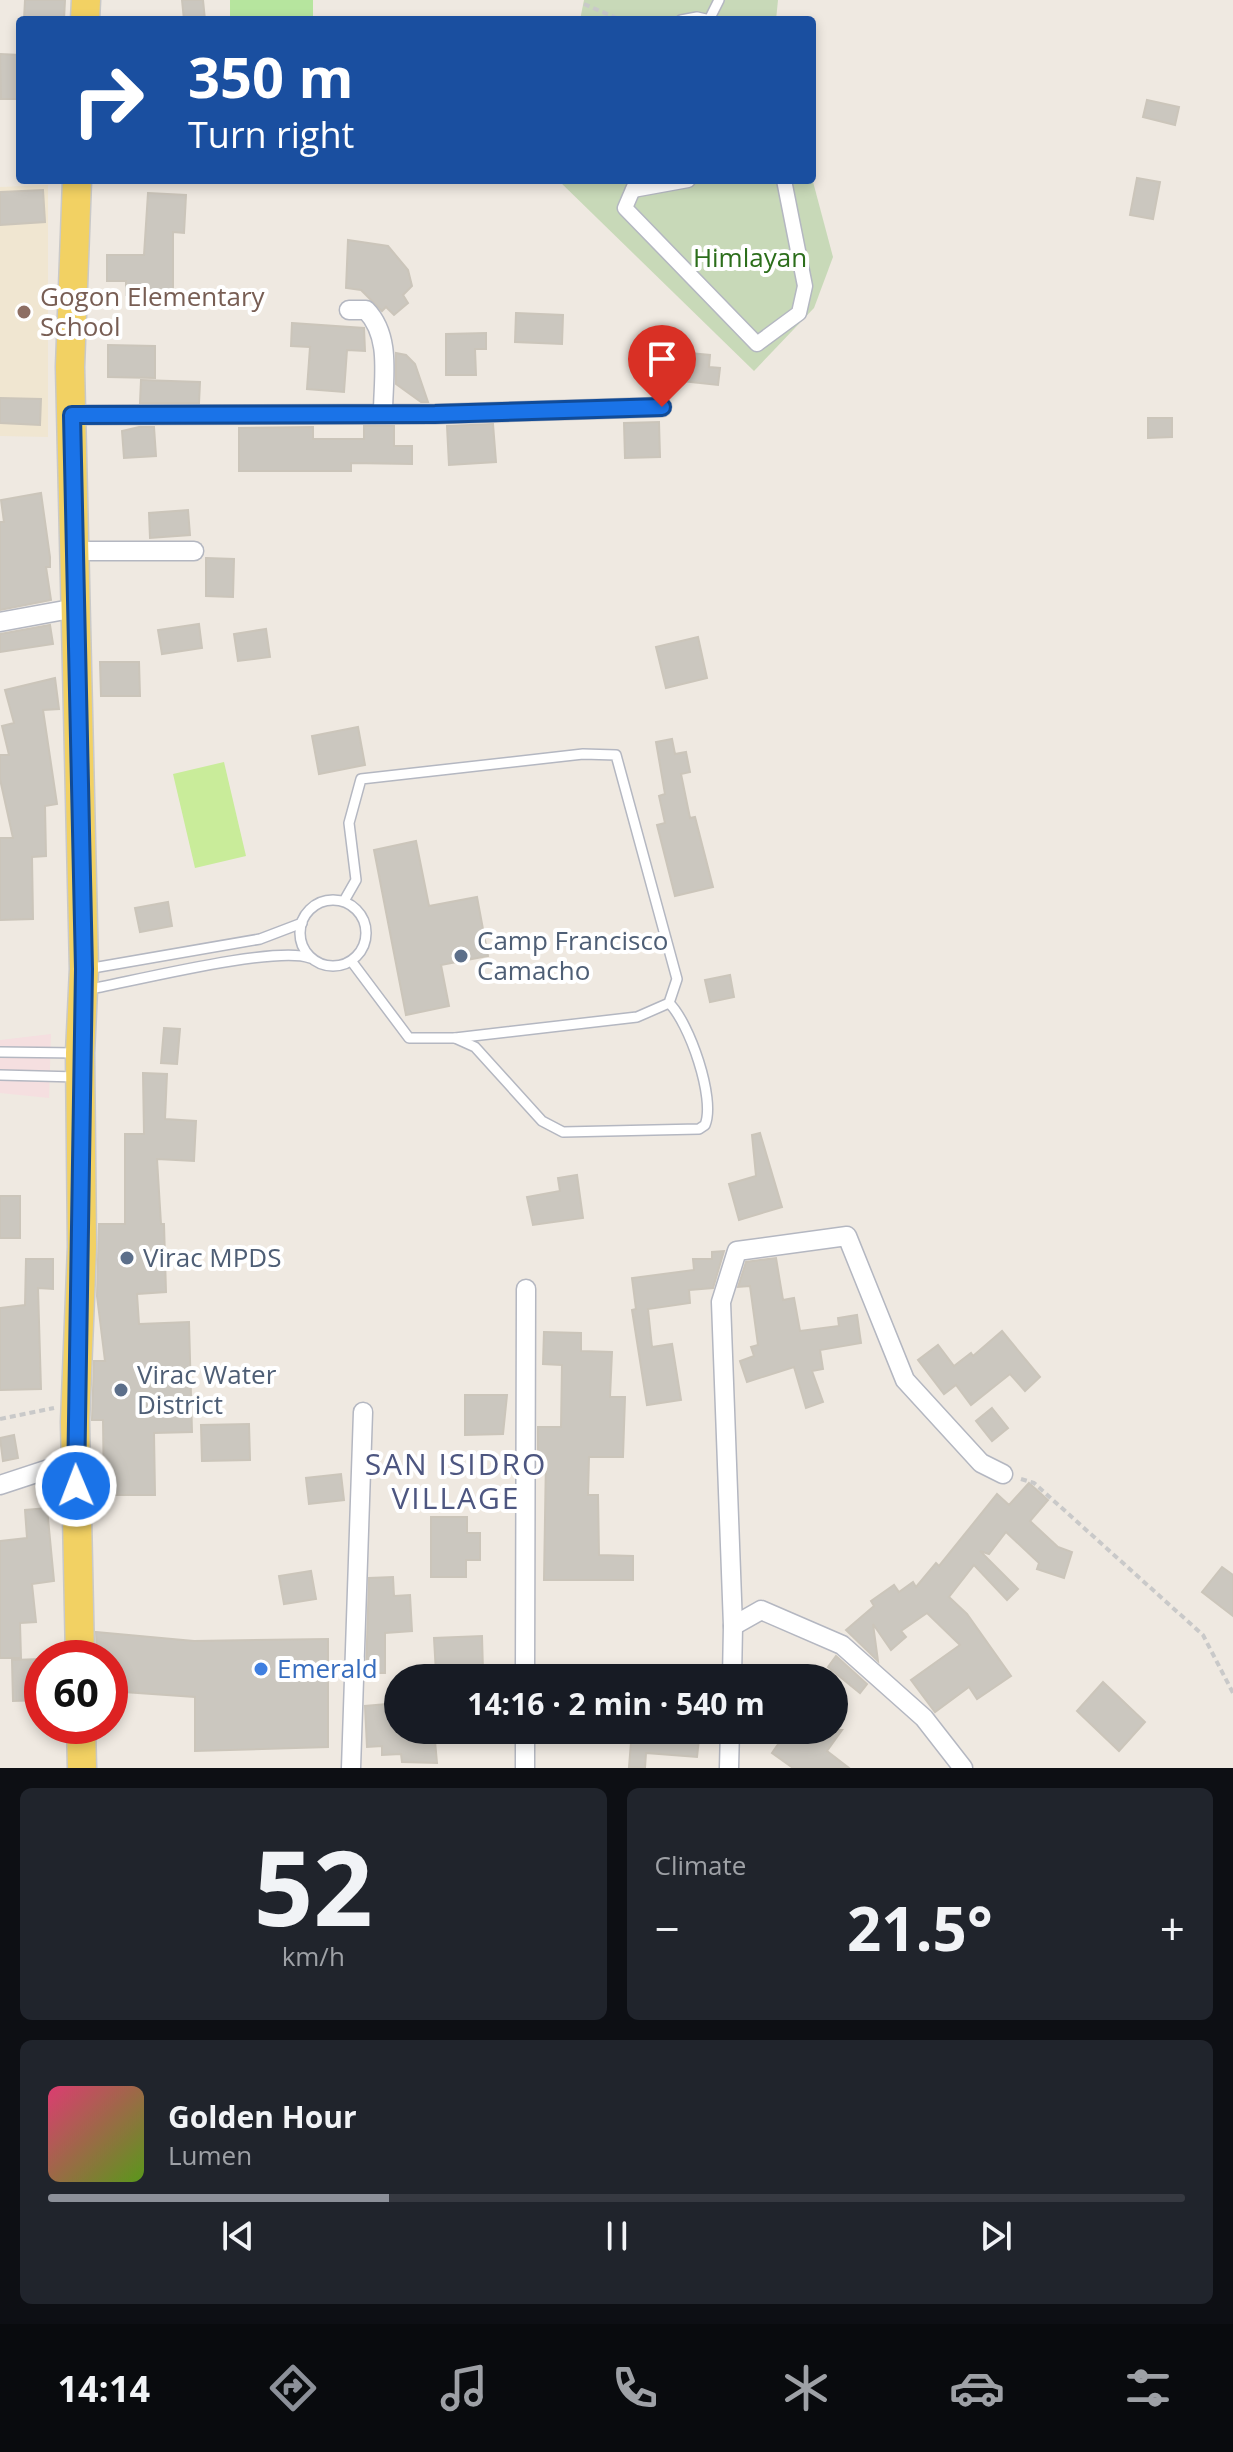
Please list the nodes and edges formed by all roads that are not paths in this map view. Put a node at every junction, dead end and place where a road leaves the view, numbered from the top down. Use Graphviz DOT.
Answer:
graph roads {
  1 [pos="77,184"];
  2 [pos="785,184"];
  3 [pos="635,185"];
  4 [pos="349,310"];
  5 [pos="662,407"];
  6 [pos="383,413"];
  7 [pos="72,415"];
  8 [pos="74,551"];
  9 [pos="194,551"];
  10 [pos="76,608"];
  11 [pos="0,622"];
  12 [pos="344,901"];
  13 [pos="302,923"];
  14 [pos="310,958"];
  15 [pos="352,962"];
  16 [pos="83,980"];
  17 [pos="669,1003"];
  18 [pos="455,1038"];
  19 [pos="0,1052"];
  20 [pos="81,1065"];
  21 [pos="0,1075"];
  22 [pos="526,1289"];
  23 [pos="363,1412"];
  24 [pos="76,1460"];
  25 [pos="1003,1474"];
  26 [pos="0,1485"];
  27 [pos="733,1626"];
  28 [pos="80,1640"];
  29 [pos="525,1664"];
  30 [pos="732,1664"];
  31 [pos="81,1744"];
  32 [pos="525,1744"];
  33 [pos="730,1744"];
  34 [pos="82,1768"];
  35 [pos="351,1768"];
  36 [pos="525,1768"];
  37 [pos="729,1768"];
  38 [pos="963,1768"];
  1 -- 7 [label="main road"];
  2 -- 3 [label="street"];
  4 -- 6 [label="street"];
  5 -- 6 [label="street"];
  6 -- 7 [label="street"];
  7 -- 8 [label="main road"];
  8 -- 9 [label="street"];
  8 -- 10 [label="main road"];
  10 -- 11 [label="street"];
  10 -- 16 [label="main road"];
  12 -- 13 [label="lane"];
  12 -- 15 [label="lane"];
  12 -- 17 [label="lane"];
  13 -- 14 [label="lane"];
  13 -- 16 [label="lane"];
  14 -- 15 [label="lane"];
  14 -- 16 [label="lane"];
  15 -- 18 [label="lane"];
  16 -- 20 [label="main road"];
  17 -- 18 [label="lane"];
  17 -- 18 [label="lane"];
  19 -- 20 [label="lane"];
  20 -- 21 [label="lane"];
  20 -- 24 [label="main road"];
  22 -- 29 [label="street"];
  23 -- 35 [label="street"];
  24 -- 26 [label="street"];
  24 -- 28 [label="main road"];
  25 -- 27 [label="street"];
  27 -- 30 [label="street"];
  27 -- 38 [label="street"];
  31 -- 34 [label="main road"];
  32 -- 36 [label="street"];
  33 -- 37 [label="street"];
}
